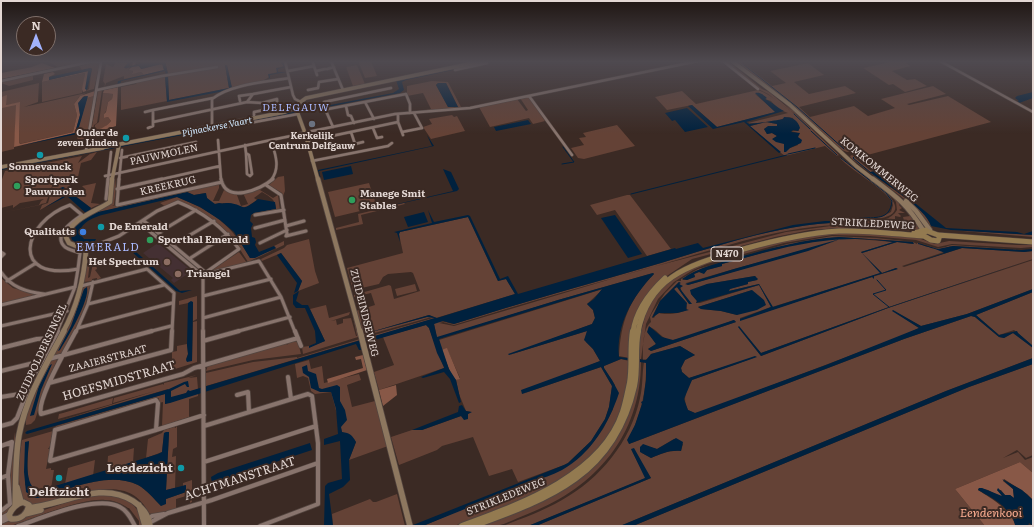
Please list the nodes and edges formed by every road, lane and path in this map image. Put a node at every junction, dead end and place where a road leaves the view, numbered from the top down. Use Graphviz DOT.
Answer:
graph roads {
  1 [pos="366,85"];
  2 [pos="98,86"];
  3 [pos="119,86"];
  4 [pos="251,86"];
  5 [pos="318,86"];
  6 [pos="341,86"];
  7 [pos="363,86"];
  8 [pos="579,86"];
  9 [pos="754,86"];
  10 [pos="766,86"];
  11 [pos="985,86"];
  12 [pos="291,87"];
  13 [pos="392,88"];
  14 [pos="758,89"];
  15 [pos="97,90"];
  16 [pos="308,90"];
  17 [pos="343,90"];
  18 [pos="369,92"];
  19 [pos="252,94"];
  20 [pos="529,96"];
  21 [pos="213,98"];
  22 [pos="240,101"];
  23 [pos="299,101"];
  24 [pos="247,102"];
  25 [pos="277,102"];
  26 [pos="324,102"];
  27 [pos="365,102"];
  28 [pos="262,103"];
  29 [pos="346,106"];
  30 [pos="274,108"];
  31 [pos="153,110"];
  32 [pos="212,110"];
  33 [pos="263,110"];
  34 [pos="297,111"];
  35 [pos="144,112"];
  36 [pos="1033,112"];
  37 [pos="410,113"];
  38 [pos="414,113"];
  39 [pos="398,114"];
  40 [pos="254,115"];
  41 [pos="374,119"];
  42 [pos="153,122"];
  43 [pos="398,122"];
  44 [pos="354,123"];
  45 [pos="212,126"];
  46 [pos="813,126"];
  47 [pos="333,127"];
  48 [pos="148,128"];
  49 [pos="373,128"];
  50 [pos="351,132"];
  51 [pos="305,133"];
  52 [pos="184,135"];
  53 [pos="330,136"];
  54 [pos="382,137"];
  55 [pos="218,140"];
  56 [pos="271,140"];
  57 [pos="308,141"];
  58 [pos="196,142"];
  59 [pos="362,142"];
  60 [pos="392,143"];
  61 [pos="245,146"];
  62 [pos="339,146"];
  63 [pos="118,147"];
  64 [pos="86,150"];
  65 [pos="219,151"];
  66 [pos="111,152"];
  67 [pos="246,153"];
  68 [pos="572,155"];
  69 [pos="120,158"];
  70 [pos="312,161"];
  71 [pos="220,166"];
  72 [pos="1,167"];
  73 [pos="112,175"];
  74 [pos="222,182"];
  75 [pos="266,185"];
  76 [pos="117,189"];
  77 [pos="111,196"];
  78 [pos="196,210"];
  79 [pos="284,210"];
  80 [pos="84,215"];
  81 [pos="255,215"];
  82 [pos="285,220"];
  83 [pos="214,221"];
  84 [pos="304,221"];
  85 [pos="142,223"];
  86 [pos="286,226"];
  87 [pos="255,228"];
  88 [pos="287,230"];
  89 [pos="930,230"];
  90 [pos="306,231"];
  91 [pos="158,233"];
  92 [pos="923,233"];
  93 [pos="228,234"];
  94 [pos="914,234"];
  95 [pos="938,236"];
  96 [pos="949,238"];
  97 [pos="165,239"];
  98 [pos="161,241"];
  99 [pos="260,243"];
  100 [pos="1033,243"];
  101 [pos="173,245"];
  102 [pos="86,249"];
  103 [pos="1,251"];
  104 [pos="181,252"];
  105 [pos="177,254"];
  106 [pos="1,257"];
  107 [pos="189,259"];
  108 [pos="36,264"];
  109 [pos="78,269"];
  110 [pos="1,272"];
  111 [pos="206,273"];
  112 [pos="271,279"];
  113 [pos="7,281"];
  114 [pos="93,282"];
  115 [pos="164,285"];
  116 [pos="78,286"];
  117 [pos="36,293"];
  118 [pos="48,294"];
  119 [pos="203,296"];
  120 [pos="281,297"];
  121 [pos="32,298"];
  122 [pos="172,303"];
  123 [pos="88,304"];
  124 [pos="1,305"];
  125 [pos="67,311"];
  126 [pos="290,317"];
  127 [pos="203,318"];
  128 [pos="1,326"];
  129 [pos="171,326"];
  130 [pos="78,328"];
  131 [pos="54,338"];
  132 [pos="298,338"];
  133 [pos="203,341"];
  134 [pos="301,346"];
  135 [pos="1,348"];
  136 [pos="63,355"];
  137 [pos="48,359"];
  138 [pos="633,360"];
  139 [pos="41,361"];
  140 [pos="204,366"];
  141 [pos="1,372"];
  142 [pos="288,377"];
  143 [pos="49,383"];
  144 [pos="26,393"];
  145 [pos="237,395"];
  146 [pos="1,397"];
  147 [pos="291,399"];
  148 [pos="249,412"];
  149 [pos="40,413"];
  150 [pos="204,415"];
  151 [pos="1,426"];
  152 [pos="204,426"];
  153 [pos="316,426"];
  154 [pos="156,430"];
  155 [pos="1,446"];
  156 [pos="204,462"];
  157 [pos="318,464"];
  158 [pos="8,475"];
  159 [pos="1,478"];
  160 [pos="204,502"];
  161 [pos="18,504"];
  162 [pos="1,511"];
  163 [pos="27,511"];
  164 [pos="10,516"];
  165 [pos="1,518"];
  166 [pos="1,522"];
  167 [pos="148,523"];
  168 [pos="18,526"];
  169 [pos="135,526"];
  170 [pos="204,526"];
  171 [pos="260,526"];
  172 [pos="410,526"];
  173 [pos="462,526"];
  174 [pos="473,526"];
  1 -- 18 [label="street"];
  2 -- 15 [label="street"];
  3 -- 15 [label="street"];
  4 -- 21 [label="street"];
  5 -- 16 [label="street"];
  6 -- 17 [label="street"];
  7 -- 17 [label="street"];
  8 -- 20 [label="street, PAUWMOLEN"];
  9 -- 14 [label="street"];
  10 -- 46 [label="street, KOMKOMMERWEG"];
  11 -- 36 [label="street"];
  12 -- 19 [label="street"];
  12 -- 23 [label="street"];
  13 -- 18 [label="street"];
  15 -- 64 [label="street"];
  17 -- 23 [label="street"];
  18 -- 26 [label="street"];
  19 -- 22 [label="street"];
  19 -- 24 [label="street"];
  20 -- 38 [label="street, PAUWMOLEN"];
  20 -- 68 [label="street"];
  21 -- 31 [label="street"];
  21 -- 32 [label="street"];
  23 -- 34 [label="street"];
  24 -- 28 [label="street"];
  24 -- 32 [label="street"];
  25 -- 28 [label="street"];
  27 -- 29 [label="street"];
  27 -- 37 [label="street"];
  27 -- 41 [label="street"];
  28 -- 33 [label="street"];
  29 -- 44 [label="street"];
  29 -- 47 [label="street"];
  30 -- 33 [label="street"];
  31 -- 35 [label="street"];
  31 -- 42 [label="street"];
  32 -- 42 [label="street"];
  32 -- 45 [label="street"];
  33 -- 40 [label="street"];
  34 -- 45 [label="street"];
  34 -- 51 [label="street, ZUIDEINDSEWEG"];
  34 -- 52 [label="street"];
  37 -- 38 [label="street, PAUWMOLEN"];
  37 -- 39 [label="street, PAUWMOLEN"];
  38 -- 43 [label="street"];
  39 -- 41 [label="street, PAUWMOLEN"];
  39 -- 43 [label="street"];
  41 -- 44 [label="street, PAUWMOLEN"];
  42 -- 48 [label="street"];
  43 -- 49 [label="street"];
  44 -- 47 [label="street, PAUWMOLEN"];
  45 -- 63 [label="street"];
  46 -- 89 [label="street, KOMKOMMERWEG"];
  46 -- 92 [label="street, KOMKOMMERWEG"];
  47 -- 51 [label="street, PAUWMOLEN"];
  49 -- 50 [label="street"];
  49 -- 54 [label="street"];
  50 -- 53 [label="street"];
  50 -- 59 [label="street"];
  51 -- 56 [label="street, PAUWMOLEN"];
  51 -- 57 [label="street, ZUIDEINDSEWEG"];
  53 -- 57 [label="street"];
  53 -- 62 [label="street"];
  55 -- 65 [label="street"];
  56 -- 61 [label="street, PAUWMOLEN"];
  56 -- 75 [label="street"];
  57 -- 70 [label="street, ZUIDEINDSEWEG"];
  58 -- 69 [label="street"];
  60 -- 70 [label="street"];
  61 -- 65 [label="street, PAUWMOLEN"];
  61 -- 67 [label="street"];
  63 -- 64 [label="street"];
  63 -- 69 [label="street"];
  63 -- 73 [label="street"];
  64 -- 72 [label="street"];
  65 -- 71 [label="street"];
  65 -- 73 [label="street, PAUWMOLEN"];
  66 -- 73 [label="street"];
  67 -- 67 [label="street"];
  69 -- 73 [label="street"];
  70 -- 172 [label="street, ZUIDEINDSEWEG"];
  71 -- 74 [label="street"];
  71 -- 76 [label="street"];
  73 -- 76 [label="street"];
  73 -- 77 [label="street"];
  73 -- 77 [label="street"];
  74 -- 75 [label="street"];
  74 -- 76 [label="street, KREEKRUG"];
  75 -- 79 [label="street"];
  77 -- 80 [label="street"];
  78 -- 83 [label="street"];
  78 -- 85 [label="street"];
  78 -- 91 [label="street"];
  79 -- 81 [label="street"];
  79 -- 82 [label="street"];
  80 -- 102 [label="street"];
  80 -- 108 [label="street"];
  80 -- 109 [label="street, ZUIDPOLDERSINGEL"];
  82 -- 86 [label="street"];
  82 -- 87 [label="street"];
  83 -- 93 [label="street"];
  83 -- 101 [label="street"];
  84 -- 86 [label="street"];
  85 -- 91 [label="street"];
  85 -- 98 [label="street"];
  85 -- 102 [label="street"];
  86 -- 88 [label="street"];
  88 -- 90 [label="street"];
  88 -- 99 [label="street"];
  89 -- 92 [label="main road, N470"];
  89 -- 95 [label="main road, N470"];
  91 -- 97 [label="street"];
  92 -- 94 [label="main road, STRIKLEDEWEG / N470"];
  92 -- 95 [label="main road, N470"];
  92 -- 95 [label="main road, N470"];
  93 -- 107 [label="street"];
  93 -- 111 [label="street"];
  94 -- 96 [label="main road, N470"];
  94 -- 138 [label="main road, STRIKLEDEWEG / N470"];
  95 -- 96 [label="main road, N470"];
  96 -- 100 [label="main road, N470"];
  97 -- 98 [label="street"];
  97 -- 101 [label="street"];
  98 -- 105 [label="street"];
  101 -- 104 [label="street"];
  102 -- 116 [label="street, ZUIDPOLDERSINGEL"];
  103 -- 106 [label="street"];
  104 -- 105 [label="street"];
  104 -- 107 [label="street"];
  105 -- 111 [label="street"];
  107 -- 111 [label="street"];
  108 -- 109 [label="street"];
  108 -- 113 [label="street"];
  109 -- 116 [label="street, ZUIDPOLDERSINGEL"];
  110 -- 113 [label="street"];
  111 -- 112 [label="street"];
  111 -- 119 [label="street"];
  112 -- 119 [label="street"];
  112 -- 120 [label="street"];
  113 -- 117 [label="street"];
  114 -- 115 [label="street"];
  114 -- 116 [label="street"];
  114 -- 123 [label="street, ZUIDPOLDERSINGEL"];
  115 -- 122 [label="street"];
  115 -- 123 [label="street"];
  116 -- 118 [label="street"];
  116 -- 125 [label="street, ZUIDPOLDERSINGEL"];
  116 -- 137 [label="street, ZUIDPOLDERSINGEL"];
  117 -- 118 [label="street"];
  117 -- 121 [label="street"];
  118 -- 121 [label="street"];
  119 -- 127 [label="street"];
  120 -- 126 [label="street"];
  120 -- 127 [label="street"];
  121 -- 124 [label="street"];
  122 -- 129 [label="street"];
  122 -- 130 [label="street"];
  123 -- 130 [label="street, ZUIDPOLDERSINGEL"];
  125 -- 128 [label="street"];
  125 -- 131 [label="street, ZUIDPOLDERSINGEL"];
  126 -- 132 [label="street"];
  126 -- 133 [label="street"];
  127 -- 133 [label="street"];
  129 -- 136 [label="street"];
  129 -- 143 [label="street, ZAAIERSTRAAT"];
  130 -- 136 [label="street, ZUIDPOLDERSINGEL"];
  131 -- 135 [label="street"];
  131 -- 139 [label="street, ZUIDPOLDERSINGEL"];
  132 -- 134 [label="street"];
  132 -- 140 [label="street, HOEFSMIDSTRAAT"];
  133 -- 140 [label="street"];
  136 -- 137 [label="street"];
  136 -- 143 [label="street, ZUIDPOLDERSINGEL"];
  137 -- 139 [label="street"];
  137 -- 161 [label="street, ZUIDPOLDERSINGEL"];
  138 -- 173 [label="main road, STRIKLEDEWEG / N470"];
  138 -- 174 [label="main road, STRIKLEDEWEG / N470"];
  139 -- 141 [label="street"];
  139 -- 144 [label="street, ZUIDPOLDERSINGEL"];
  140 -- 149 [label="street, HOEFSMIDSTRAAT"];
  140 -- 150 [label="street"];
  142 -- 147 [label="street"];
  143 -- 149 [label="street, ZUIDPOLDERSINGEL"];
  144 -- 146 [label="street"];
  144 -- 151 [label="street, ZUIDPOLDERSINGEL"];
  145 -- 148 [label="street"];
  147 -- 148 [label="street"];
  147 -- 153 [label="street"];
  148 -- 152 [label="street"];
  150 -- 152 [label="street"];
  150 -- 154 [label="street"];
  152 -- 156 [label="street"];
  153 -- 156 [label="street"];
  153 -- 157 [label="street"];
  154 -- 154 [label="street"];
  155 -- 158 [label="street"];
  156 -- 160 [label="street"];
  157 -- 160 [label="street, ACHTMANSTRAAT"];
  157 -- 171 [label="street"];
  158 -- 159 [label="street"];
  158 -- 162 [label="street"];
  160 -- 167 [label="street, ACHTMANSTRAAT"];
  160 -- 170 [label="street"];
  161 -- 163 [label="street"];
  161 -- 164 [label="street"];
  163 -- 164 [label="street"];
  163 -- 167 [label="street"];
  164 -- 165 [label="street"];
  164 -- 166 [label="street"];
  168 -- 169 [label="street"];
}
